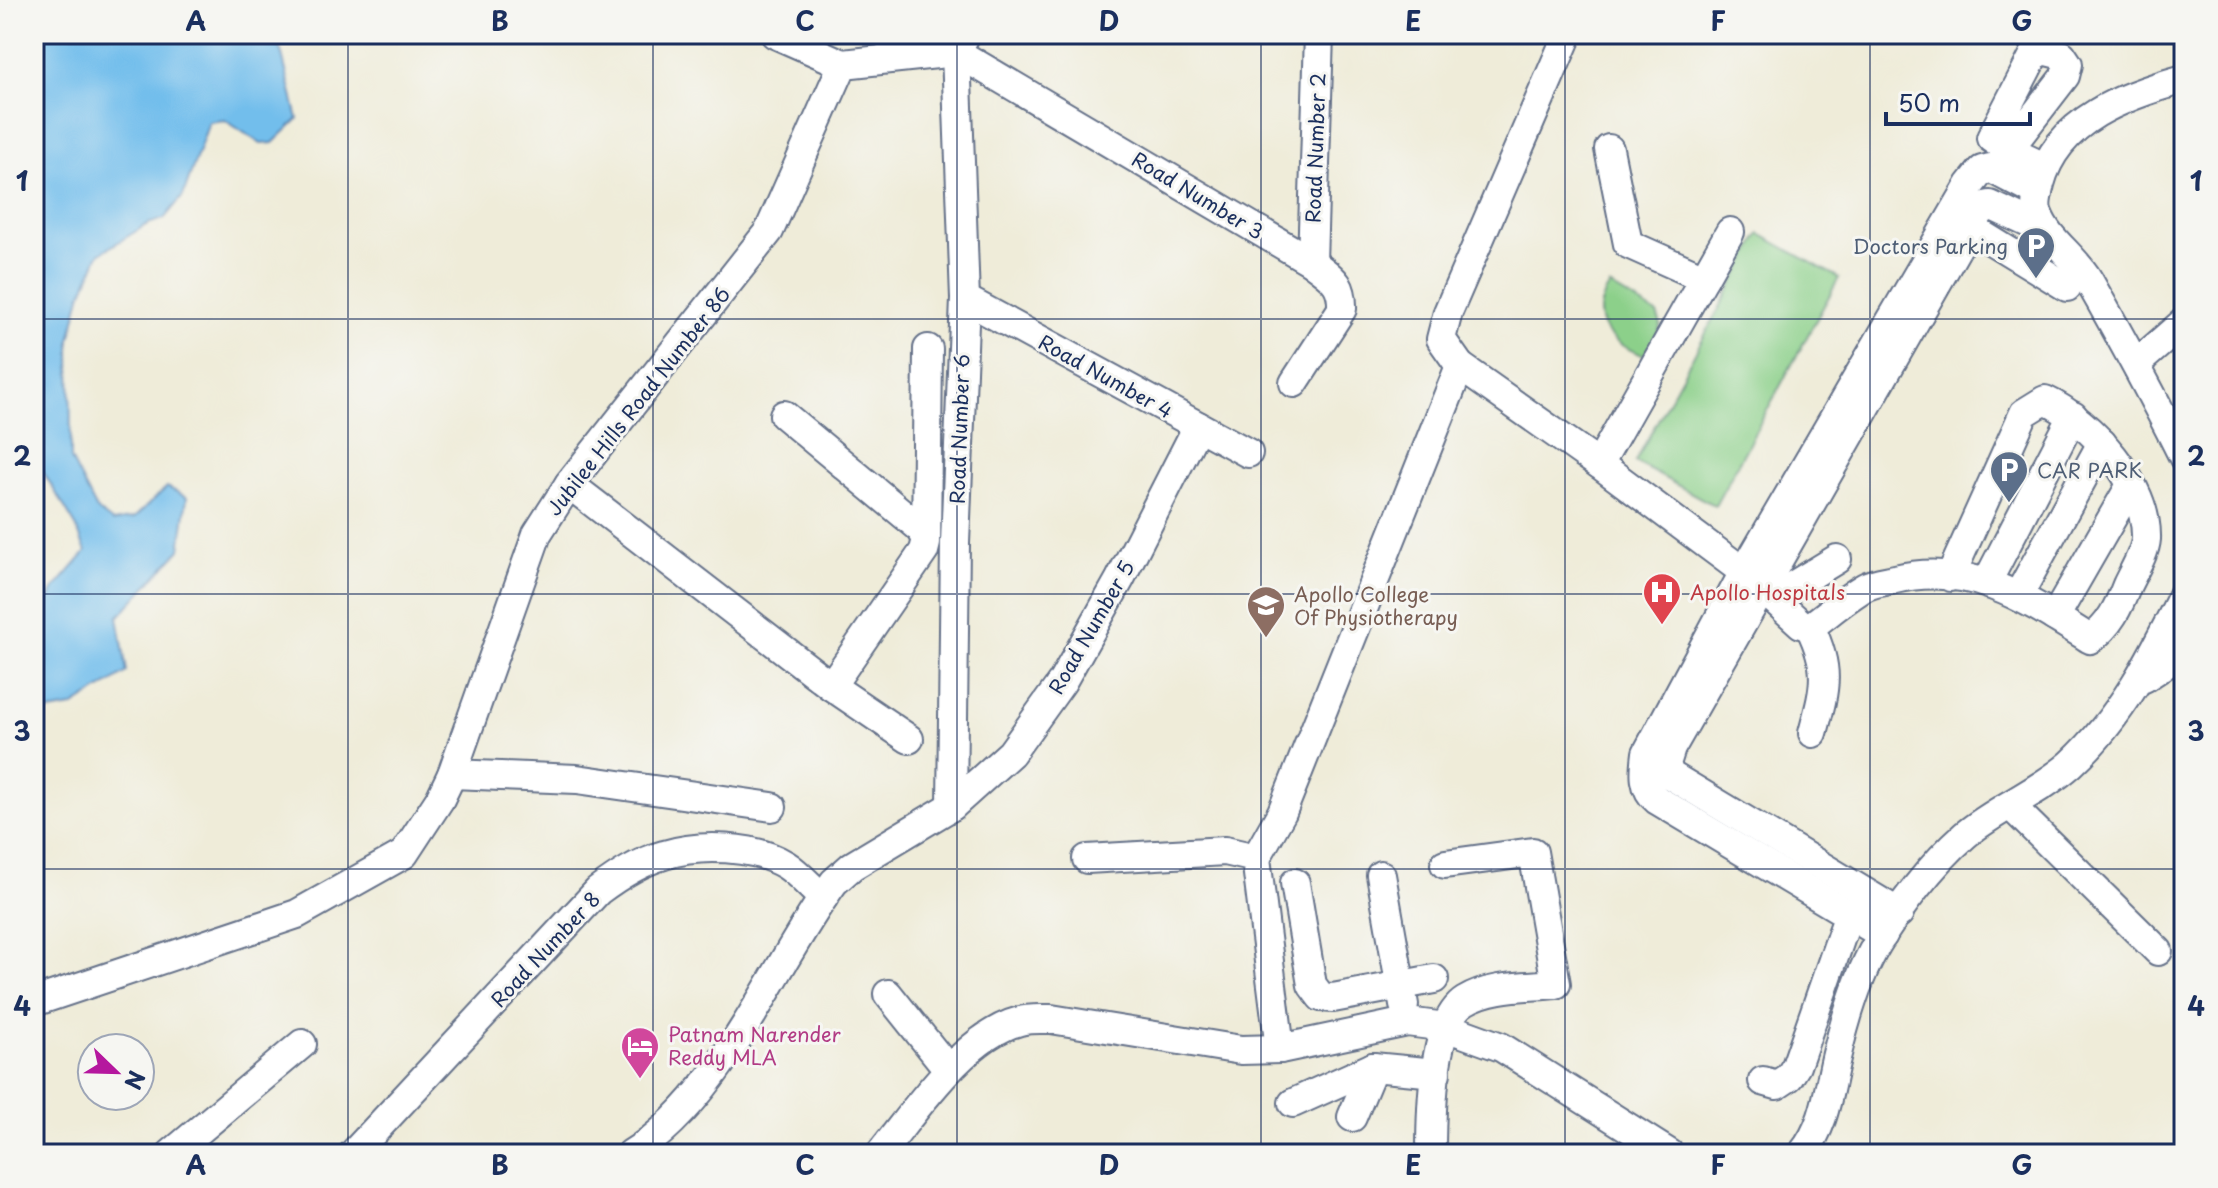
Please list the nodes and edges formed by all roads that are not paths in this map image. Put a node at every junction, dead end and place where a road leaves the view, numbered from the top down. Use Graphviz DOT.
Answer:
graph roads {
  1 [pos="775,34"];
  2 [pos="1319,34"];
  3 [pos="1568,34"];
  4 [pos="961,43"];
  5 [pos="843,64"];
  6 [pos="2184,79"];
  7 [pos="1609,149"];
  8 [pos="2034,181"];
  9 [pos="2035,225"];
  10 [pos="1969,227"];
  11 [pos="1730,232"];
  12 [pos="1312,262"];
  13 [pos="1704,278"];
  14 [pos="2067,287"];
  15 [pos="965,299"];
  16 [pos="2184,322"];
  17 [pos="928,349"];
  18 [pos="2136,364"];
  19 [pos="1460,366"];
  20 [pos="1294,383"];
  21 [pos="784,415"];
  22 [pos="2073,416"];
  23 [pos="1198,426"];
  24 [pos="2102,443"];
  25 [pos="1248,453"];
  26 [pos="2184,458"];
  27 [pos="1599,464"];
  28 [pos="569,484"];
  29 [pos="2131,485"];
  30 [pos="926,537"];
  31 [pos="1837,559"];
  32 [pos="1950,577"];
  33 [pos="1987,582"];
  34 [pos="1760,586"];
  35 [pos="2184,593"];
  36 [pos="2018,596"];
  37 [pos="2055,617"];
  38 [pos="1810,627"];
  39 [pos="2184,652"];
  40 [pos="2136,683"];
  41 [pos="831,686"];
  42 [pos="1813,733"];
  43 [pos="909,739"];
  44 [pos="452,774"];
  45 [pos="952,806"];
  46 [pos="2011,806"];
  47 [pos="772,807"];
  48 [pos="1256,858"];
  49 [pos="1087,859"];
  50 [pos="1445,864"];
  51 [pos="1381,875"];
  52 [pos="823,898"];
  53 [pos="1263,912"];
  54 [pos="1874,921"];
  55 [pos="2158,951"];
  56 [pos="1434,979"];
  57 [pos="1400,986"];
  58 [pos="888,994"];
  59 [pos="34,1002"];
  60 [pos="1407,1022"];
  61 [pos="1446,1027"];
  62 [pos="302,1044"];
  63 [pos="1280,1049"];
  64 [pos="1373,1067"];
  65 [pos="948,1069"];
  66 [pos="1436,1073"];
  67 [pos="1763,1081"];
  68 [pos="1293,1103"];
  69 [pos="1352,1117"];
  70 [pos="171,1154"];
  71 [pos="353,1154"];
  72 [pos="631,1154"];
  73 [pos="880,1154"];
  74 [pos="1431,1154"];
  75 [pos="1670,1154"];
  76 [pos="1802,1154"];
  1 -- 5 [label="street"];
  2 -- 12 [label="street, Road Number 2"];
  3 -- 19 [label="street"];
  4 -- 5 [label="street"];
  4 -- 12 [label="street, Road Number 3"];
  4 -- 15 [label="street, Road Number 6"];
  5 -- 28 [label="street, Jubilee Hills Road Number 86"];
  6 -- 8 [label="street"];
  7 -- 13 [label="street"];
  8 -- 9 [label="street"];
  8 -- 34 [label="street"];
  9 -- 10 [label="street"];
  9 -- 18 [label="street"];
  10 -- 14 [label="street"];
  10 -- 34 [label="street"];
  11 -- 13 [label="street"];
  12 -- 20 [label="street, Road Number 3"];
  13 -- 27 [label="street"];
  15 -- 23 [label="street, Road Number 4"];
  15 -- 45 [label="street, Road Number 6"];
  16 -- 18 [label="street"];
  17 -- 30 [label="street"];
  18 -- 26 [label="street"];
  19 -- 27 [label="street"];
  19 -- 48 [label="street"];
  21 -- 30 [label="street"];
  22 -- 24 [label="street"];
  22 -- 32 [label="street"];
  22 -- 33 [label="street"];
  23 -- 25 [label="street, Road Number 4"];
  23 -- 45 [label="street, Road Number 5"];
  24 -- 29 [label="street"];
  24 -- 36 [label="street"];
  27 -- 34 [label="street"];
  28 -- 41 [label="street"];
  28 -- 44 [label="street, Jubilee Hills Road Number 86"];
  29 -- 37 [label="street"];
  29 -- 37 [label="street"];
  30 -- 41 [label="street"];
  31 -- 34 [label="street"];
  32 -- 33 [label="street"];
  32 -- 38 [label="street"];
  33 -- 36 [label="street"];
  34 -- 38 [label="street"];
  34 -- 54 [label="street"];
  34 -- 54 [label="street"];
  35 -- 40 [label="street"];
  36 -- 37 [label="street"];
  38 -- 42 [label="street"];
  39 -- 40 [label="street"];
  40 -- 46 [label="street"];
  41 -- 43 [label="street"];
  44 -- 47 [label="street"];
  44 -- 59 [label="street, Jubilee Hills Road Number 86"];
  45 -- 52 [label="street, Road Number 5"];
  46 -- 54 [label="street"];
  46 -- 55 [label="street"];
  48 -- 49 [label="street"];
  48 -- 53 [label="street"];
  50 -- 61 [label="street"];
  51 -- 57 [label="street"];
  52 -- 71 [label="street, Road Number 8"];
  52 -- 72 [label="street, Road Number 5"];
  53 -- 57 [label="street"];
  53 -- 63 [label="street"];
  54 -- 67 [label="street"];
  54 -- 76 [label="street"];
  56 -- 57 [label="street"];
  57 -- 60 [label="street"];
  58 -- 65 [label="street"];
  60 -- 61 [label="street"];
  60 -- 63 [label="street"];
  61 -- 66 [label="street"];
  61 -- 75 [label="street"];
  62 -- 70 [label="street"];
  63 -- 65 [label="street"];
  64 -- 66 [label="street"];
  64 -- 68 [label="street"];
  64 -- 69 [label="street"];
  65 -- 73 [label="street"];
  66 -- 74 [label="street"];
}
